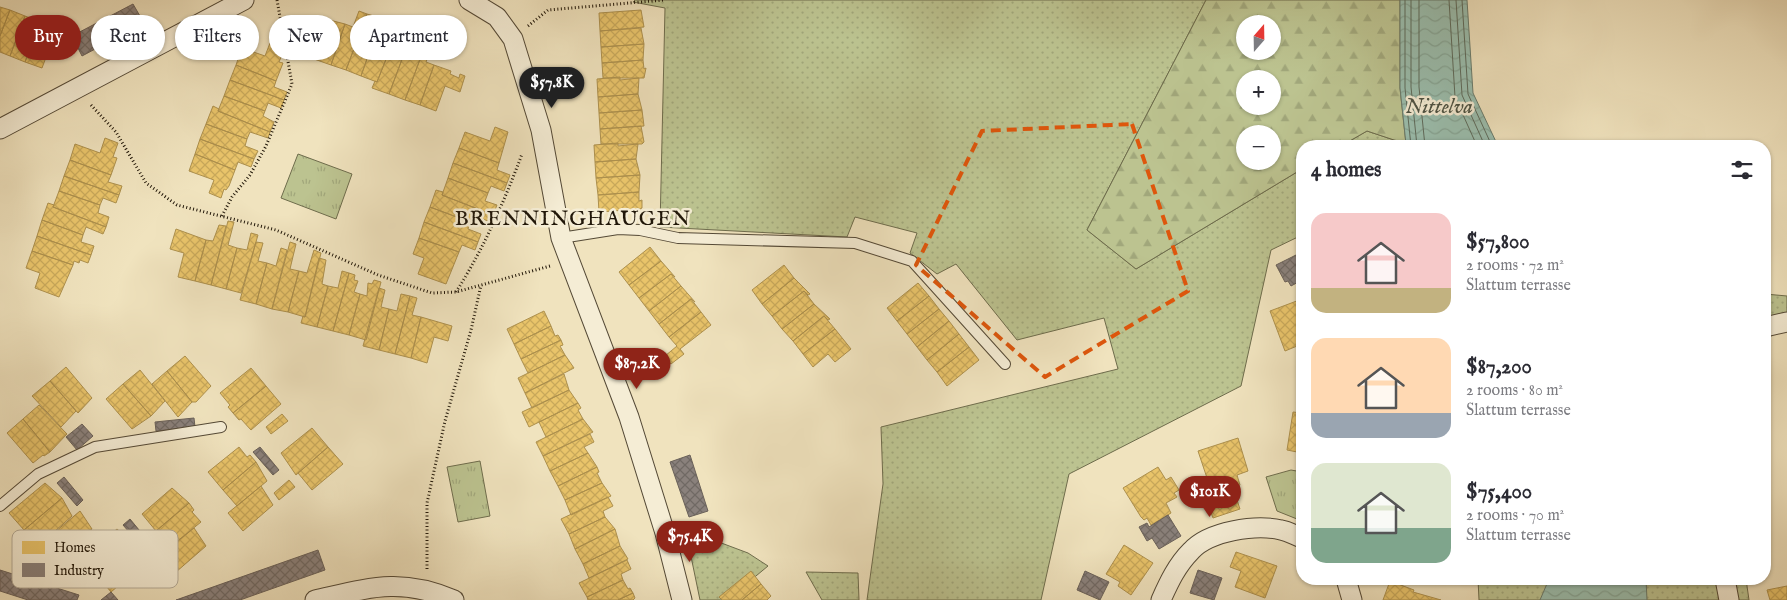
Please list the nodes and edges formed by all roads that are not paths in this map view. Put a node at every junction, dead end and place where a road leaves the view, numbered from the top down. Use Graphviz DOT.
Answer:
graph roads {
  1 [pos="244,0"];
  2 [pos="469,0"];
  3 [pos="0,129"];
  4 [pos="561,238"];
  5 [pos="1787,322"];
  6 [pos="1771,324"];
  7 [pos="1005,364"];
  8 [pos="221,428"];
  9 [pos="0,506"];
  10 [pos="1296,536"];
  11 [pos="1348,585"];
  12 [pos="1726,585"];
  13 [pos="315,600"];
  14 [pos="454,600"];
  15 [pos="682,600"];
  16 [pos="1161,600"];
  17 [pos="1352,600"];
  18 [pos="1728,600"];
  1 -- 3 [label="street"];
  2 -- 4 [label="street"];
  4 -- 7 [label="lane"];
  4 -- 15 [label="street"];
  5 -- 6 [label="street"];
  8 -- 9 [label="lane"];
  10 -- 16 [label="street"];
  11 -- 17 [label="street"];
  12 -- 18 [label="street"];
  13 -- 14 [label="street"];
}
